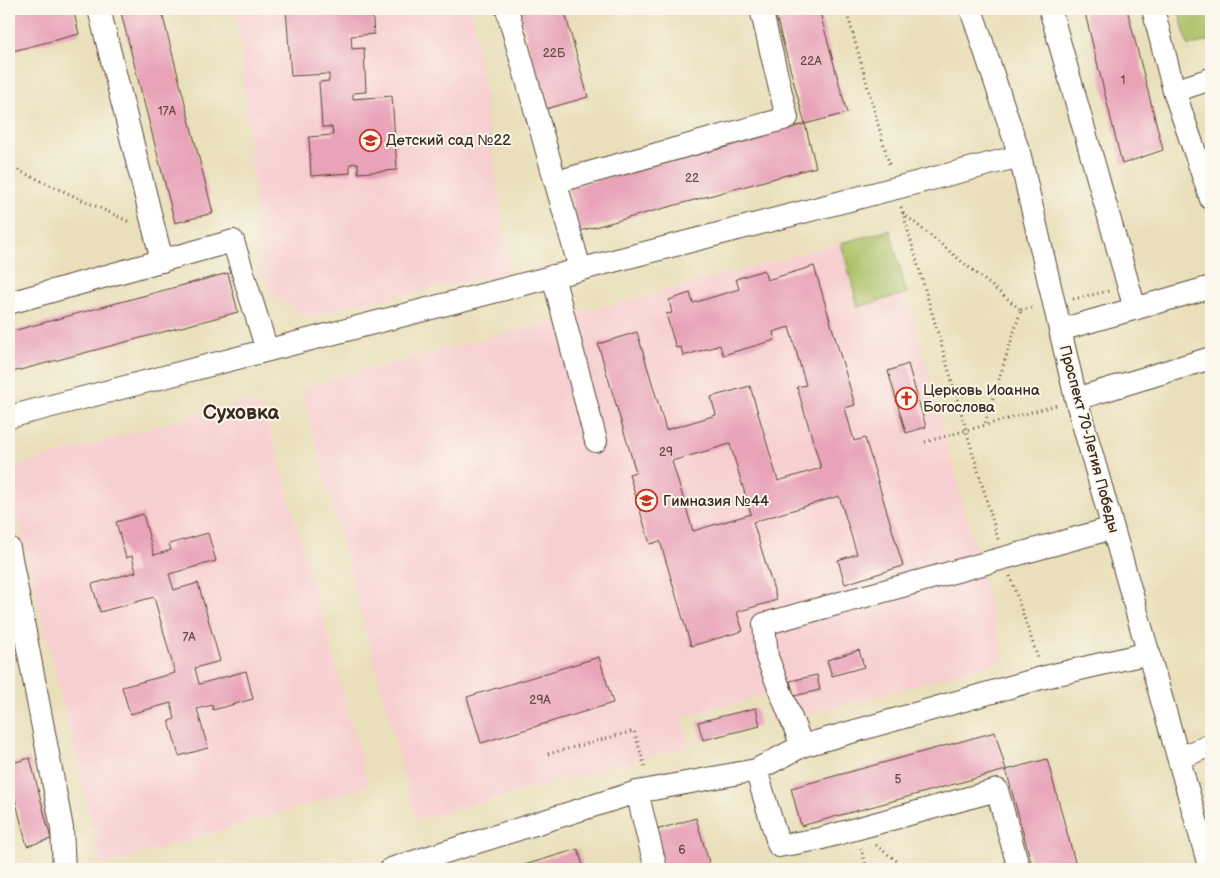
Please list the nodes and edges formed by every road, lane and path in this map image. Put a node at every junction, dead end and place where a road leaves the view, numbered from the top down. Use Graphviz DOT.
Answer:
graph roads {
  1 [pos="99,9"];
  2 [pos="507,9"];
  3 [pos="761,9"];
  4 [pos="846,9"];
  5 [pos="971,9"];
  6 [pos="1050,9"];
  7 [pos="1153,9"];
  8 [pos="1211,79"];
  9 [pos="1174,91"];
  10 [pos="1020,156"];
  11 [pos="9,166"];
  12 [pos="556,182"];
  13 [pos="895,187"];
  14 [pos="1211,199"];
  15 [pos="903,213"];
  16 [pos="156,234"];
  17 [pos="162,261"];
  18 [pos="580,269"];
  19 [pos="553,276"];
  20 [pos="1129,286"];
  21 [pos="1211,287"];
  22 [pos="1073,299"];
  23 [pos="9,303"];
  24 [pos="1041,306"];
  25 [pos="1135,309"];
  26 [pos="1021,310"];
  27 [pos="1060,330"];
  28 [pos="267,350"];
  29 [pos="1211,358"];
  30 [pos="1076,399"];
  31 [pos="9,418"];
  32 [pos="984,426"];
  33 [pos="966,431"];
  34 [pos="596,441"];
  35 [pos="925,442"];
  36 [pos="1113,528"];
  37 [pos="9,548"];
  38 [pos="1004,558"];
  39 [pos="1149,653"];
  40 [pos="1045,678"];
  41 [pos="1211,745"];
  42 [pos="802,746"];
  43 [pos="548,754"];
  44 [pos="1179,758"];
  45 [pos="756,770"];
  46 [pos="645,791"];
  47 [pos="1203,809"];
  48 [pos="855,829"];
  49 [pos="64,869"];
  50 [pos="391,869"];
  51 [pos="656,869"];
  52 [pos="867,869"];
  53 [pos="907,869"];
  54 [pos="1019,869"];
  55 [pos="1210,869"];
  1 -- 16 [label="street"];
  2 -- 12 [label="street"];
  3 -- 12 [label="street"];
  4 -- 13 [label="path"];
  5 -- 10 [label="street, Проспект 70-Летия Победы"];
  6 -- 20 [label="street"];
  7 -- 9 [label="street"];
  8 -- 9 [label="street"];
  9 -- 14 [label="street"];
  10 -- 13 [label="street"];
  10 -- 27 [label="street, Проспект 70-Летия Победы"];
  11 -- 16 [label="path"];
  12 -- 18 [label="street"];
  13 -- 15 [label="path"];
  13 -- 18 [label="street"];
  15 -- 26 [label="path"];
  15 -- 33 [label="path"];
  16 -- 17 [label="street"];
  17 -- 23 [label="street"];
  17 -- 28 [label="street"];
  18 -- 19 [label="street"];
  19 -- 28 [label="street"];
  19 -- 34 [label="street"];
  20 -- 22 [label="path"];
  20 -- 25 [label="street"];
  21 -- 25 [label="street"];
  24 -- 26 [label="path"];
  25 -- 27 [label="street"];
  26 -- 32 [label="path"];
  27 -- 30 [label="street, Проспект 70-Летия Победы"];
  28 -- 31 [label="street"];
  29 -- 30 [label="street"];
  30 -- 32 [label="path"];
  30 -- 36 [label="street, Проспект 70-Летия Победы"];
  32 -- 33 [label="path"];
  33 -- 35 [label="path"];
  33 -- 38 [label="path"];
  36 -- 38 [label="street"];
  36 -- 39 [label="street, Проспект 70-Летия Победы"];
  37 -- 49 [label="street"];
  38 -- 40 [label="path"];
  38 -- 42 [label="street"];
  39 -- 40 [label="street"];
  39 -- 44 [label="street, Проспект 70-Летия Победы"];
  40 -- 42 [label="street"];
  41 -- 44 [label="street"];
  42 -- 45 [label="street"];
  43 -- 46 [label="path"];
  44 -- 47 [label="street, Проспект 70-Летия Победы"];
  45 -- 46 [label="street"];
  45 -- 48 [label="street"];
  46 -- 50 [label="street"];
  46 -- 51 [label="street"];
  47 -- 55 [label="street, Проспект 70-Летия Победы"];
  48 -- 52 [label="path"];
  48 -- 53 [label="path"];
  48 -- 54 [label="street"];
}
